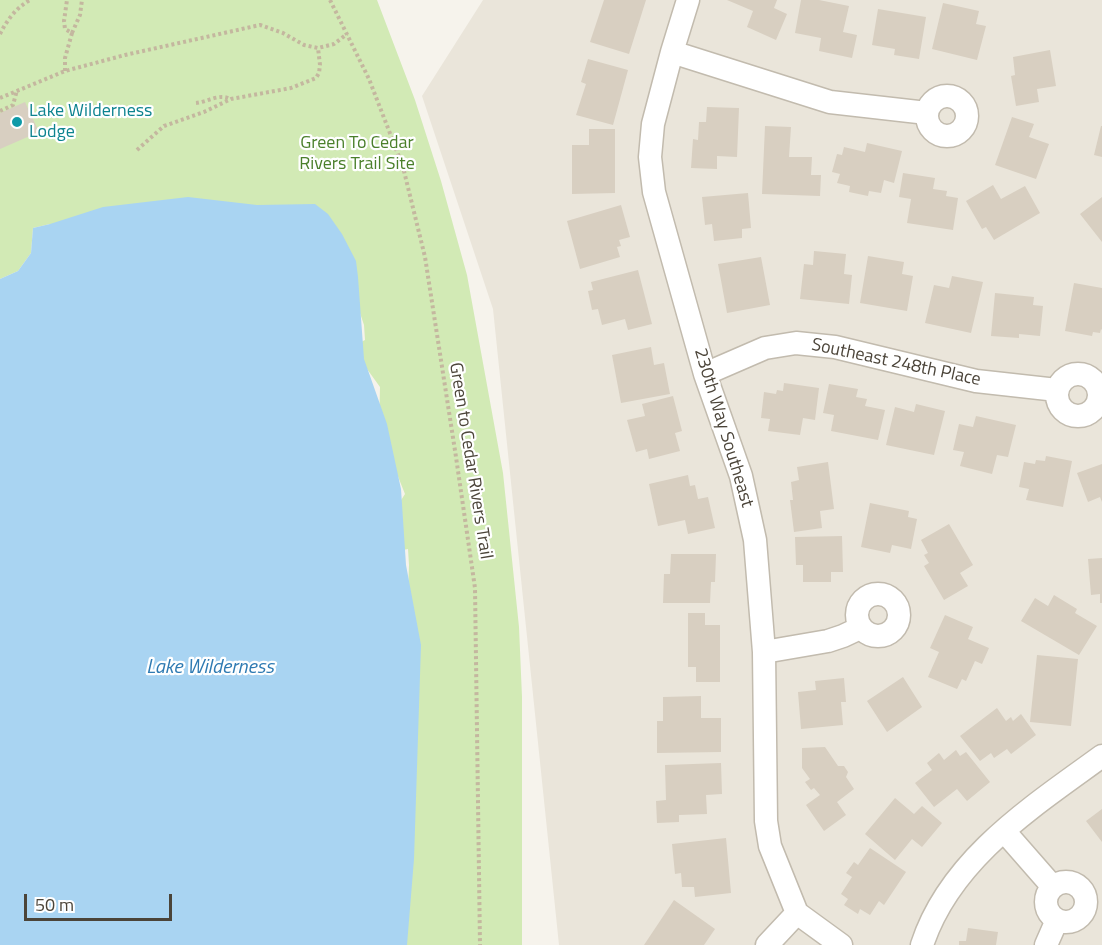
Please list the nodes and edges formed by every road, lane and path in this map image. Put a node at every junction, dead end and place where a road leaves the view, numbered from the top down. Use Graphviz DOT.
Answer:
graph roads {
  1 [pos="30,0"];
  2 [pos="67,0"];
  3 [pos="82,0"];
  4 [pos="330,0"];
  5 [pos="688,0"];
  6 [pos="72,33"];
  7 [pos="0,34"];
  8 [pos="346,34"];
  9 [pos="318,48"];
  10 [pos="672,52"];
  11 [pos="65,71"];
  12 [pos="18,90"];
  13 [pos="0,98"];
  14 [pos="231,99"];
  15 [pos="196,104"];
  16 [pos="0,111"];
  17 [pos="927,113"];
  18 [pos="138,150"];
  19 [pos="705,374"];
  20 [pos="1058,390"];
  21 [pos="860,628"];
  22 [pos="764,652"];
  23 [pos="1102,756"];
  24 [pos="1004,831"];
  25 [pos="1053,886"];
  26 [pos="797,913"];
  27 [pos="1057,920"];
  28 [pos="480,945"];
  29 [pos="767,945"];
  30 [pos="842,945"];
  31 [pos="922,945"];
  32 [pos="1046,945"];
  1 -- 7 [label="path"];
  2 -- 6 [label="path"];
  3 -- 6 [label="path"];
  4 -- 8 [label="path, Green to Cedar Rivers Trail"];
  5 -- 10 [label="street, 230th Way Southeast"];
  6 -- 11 [label="path"];
  8 -- 9 [label="path"];
  8 -- 28 [label="path, Green to Cedar Rivers Trail"];
  9 -- 11 [label="path"];
  9 -- 14 [label="path"];
  10 -- 17 [label="street"];
  10 -- 19 [label="street, 230th Way Southeast"];
  11 -- 12 [label="path"];
  12 -- 13 [label="path"];
  12 -- 16 [label="path"];
  14 -- 15 [label="path"];
  14 -- 18 [label="path"];
  19 -- 20 [label="street, Southeast 248th Place"];
  19 -- 22 [label="street, 230th Way Southeast"];
  21 -- 22 [label="street"];
  22 -- 26 [label="street, 230th Way Southeast"];
  23 -- 24 [label="street"];
  24 -- 25 [label="street"];
  24 -- 31 [label="street"];
  25 -- 27 [label="street"];
  25 -- 27 [label="street"];
  26 -- 29 [label="street"];
  26 -- 30 [label="street"];
  27 -- 32 [label="street"];
}
